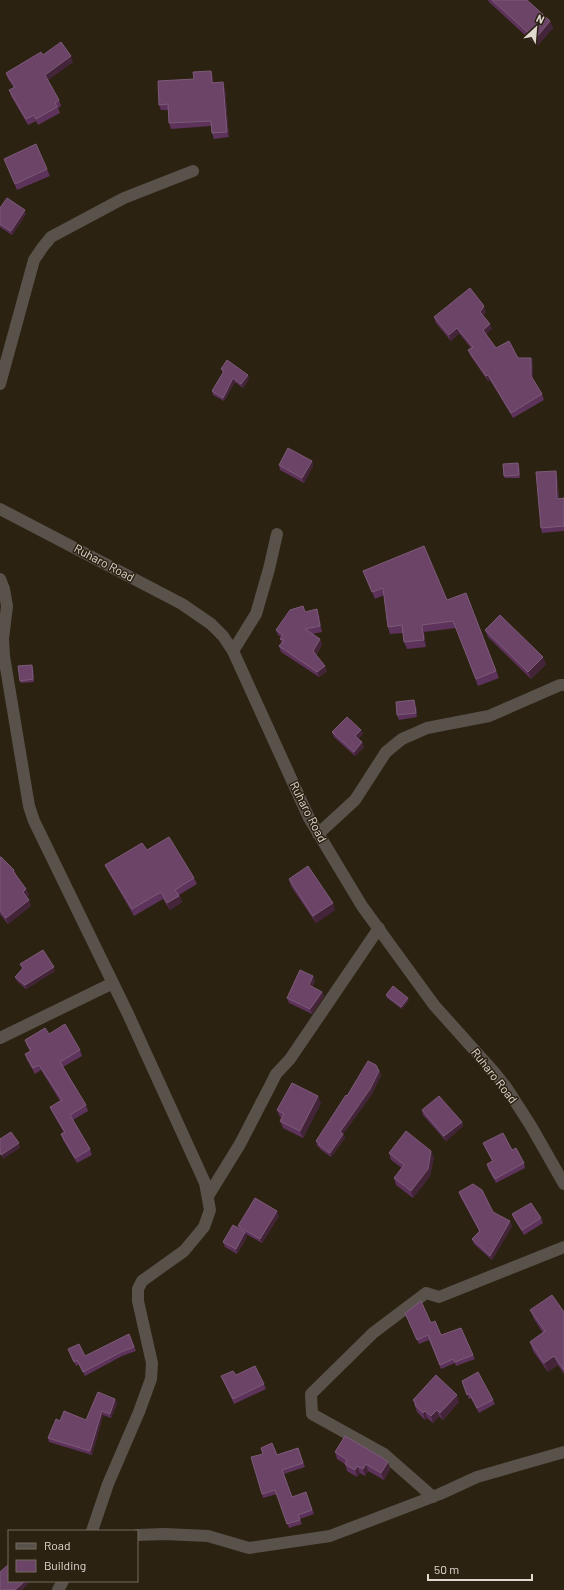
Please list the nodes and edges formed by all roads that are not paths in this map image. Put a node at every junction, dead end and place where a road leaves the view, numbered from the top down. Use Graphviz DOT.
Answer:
graph roads {
  1 [pos="193,171"];
  2 [pos="0,384"];
  3 [pos="0,508"];
  4 [pos="277,534"];
  5 [pos="0,579"];
  6 [pos="233,652"];
  7 [pos="564,685"];
  8 [pos="318,834"];
  9 [pos="379,928"];
  10 [pos="113,983"];
  11 [pos="0,1038"];
  12 [pos="564,1184"];
  13 [pos="208,1196"];
  14 [pos="564,1247"];
  15 [pos="564,1452"];
  16 [pos="433,1497"];
  17 [pos="92,1530"];
  18 [pos="138,1535"];
  1 -- 2 [label="street"];
  3 -- 6 [label="street, Ruharo Road"];
  4 -- 6 [label="street"];
  5 -- 10 [label="street"];
  6 -- 8 [label="street, Ruharo Road"];
  7 -- 8 [label="street"];
  8 -- 9 [label="street, Ruharo Road"];
  9 -- 12 [label="street, Ruharo Road"];
  9 -- 13 [label="street"];
  10 -- 11 [label="street"];
  10 -- 13 [label="street"];
  13 -- 17 [label="street"];
  14 -- 16 [label="street"];
  15 -- 16 [label="street"];
  16 -- 18 [label="street"];
}
